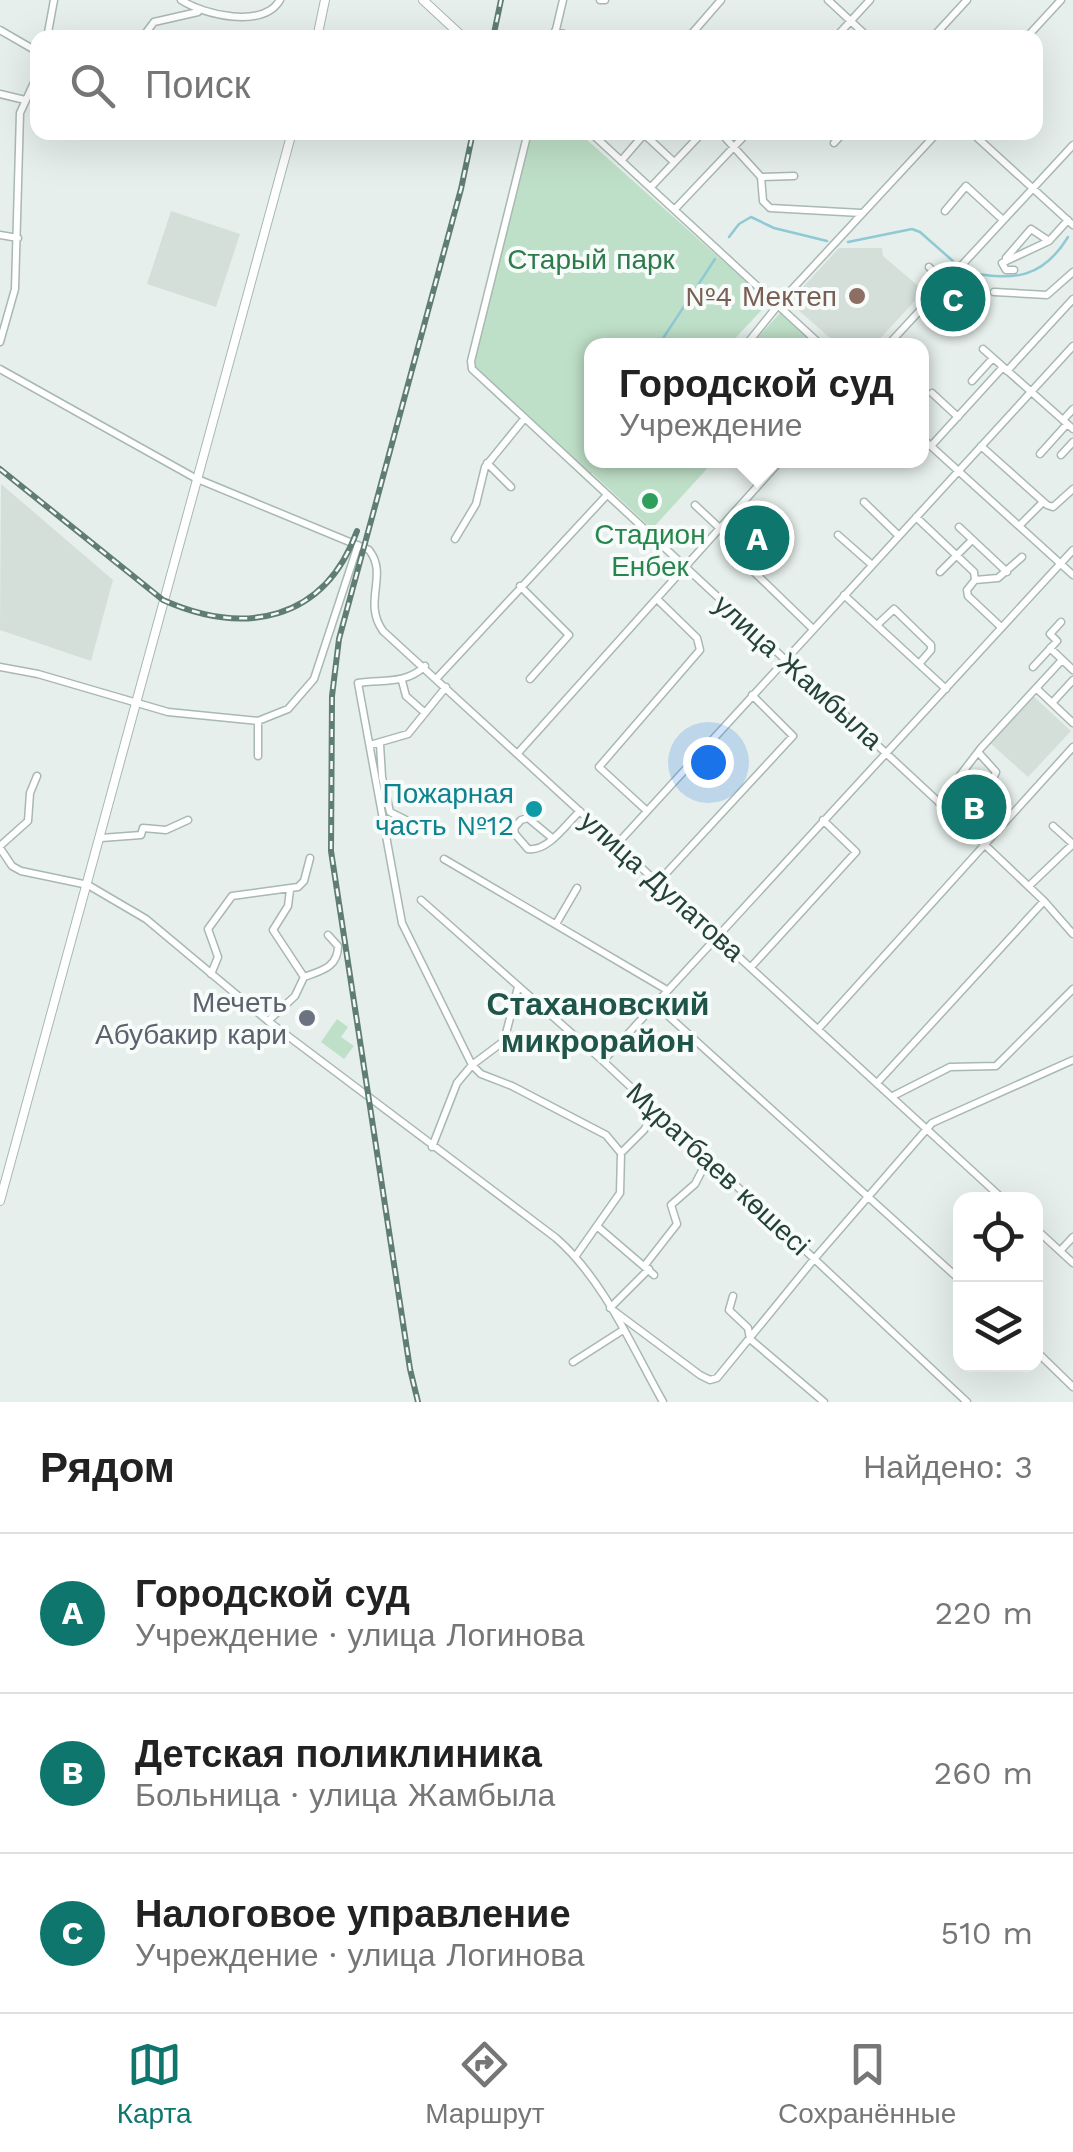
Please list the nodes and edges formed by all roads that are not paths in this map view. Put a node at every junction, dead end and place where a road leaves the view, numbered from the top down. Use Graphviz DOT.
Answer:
graph roads {
  1 [pos="54,0"];
  2 [pos="181,0"];
  3 [pos="280,0"];
  4 [pos="326,0"];
  5 [pos="423,0"];
  6 [pos="563,0"];
  7 [pos="721,0"];
  8 [pos="828,0"];
  9 [pos="870,0"];
  10 [pos="967,0"];
  11 [pos="1061,0"];
  12 [pos="199,12"];
  13 [pos="851,21"];
  14 [pos="0,30"];
  15 [pos="48,30"];
  16 [pos="148,30"];
  17 [pos="319,30"];
  18 [pos="455,30"];
  19 [pos="555,30"];
  20 [pos="695,30"];
  21 [pos="842,30"];
  22 [pos="861,30"];
  23 [pos="939,30"];
  24 [pos="1033,30"];
  25 [pos="30,47"];
  26 [pos="30,90"];
  27 [pos="0,94"];
  28 [pos="25,100"];
  29 [pos="290,140"];
  30 [pos="526,140"];
  31 [pos="601,140"];
  32 [pos="641,140"];
  33 [pos="652,140"];
  34 [pos="695,140"];
  35 [pos="728,140"];
  36 [pos="741,140"];
  37 [pos="837,140"];
  38 [pos="931,140"];
  39 [pos="981,140"];
  40 [pos="834,143"];
  41 [pos="1073,145"];
  42 [pos="735,147"];
  43 [pos="622,161"];
  44 [pos="674,162"];
  45 [pos="794,176"];
  46 [pos="761,177"];
  47 [pos="651,187"];
  48 [pos="1033,188"];
  49 [pos="675,209"];
  50 [pos="945,211"];
  51 [pos="862,214"];
  52 [pos="1003,220"];
  53 [pos="1070,223"];
  54 [pos="0,235"];
  55 [pos="18,238"];
  56 [pos="1049,241"];
  57 [pos="1002,263"];
  58 [pos="928,268"];
  59 [pos="1014,270"];
  60 [pos="1073,272"];
  61 [pos="945,283"];
  62 [pos="994,292"];
  63 [pos="1073,299"];
  64 [pos="779,304"];
  65 [pos="751,338"];
  66 [pos="814,338"];
  67 [pos="893,338"];
  68 [pos="0,342"];
  69 [pos="1073,346"];
  70 [pos="983,349"];
  71 [pos="993,358"];
  72 [pos="0,369"];
  73 [pos="1005,369"];
  74 [pos="972,381"];
  75 [pos="1030,392"];
  76 [pos="932,394"];
  77 [pos="1073,409"];
  78 [pos="958,417"];
  79 [pos="524,419"];
  80 [pos="1067,424"];
  81 [pos="1073,442"];
  82 [pos="931,446"];
  83 [pos="981,446"];
  84 [pos="1040,454"];
  85 [pos="1061,455"];
  86 [pos="487,463"];
  87 [pos="773,468"];
  88 [pos="959,470"];
  89 [pos="195,478"];
  90 [pos="512,487"];
  91 [pos="1073,489"];
  92 [pos="606,496"];
  93 [pos="864,502"];
  94 [pos="1042,502"];
  95 [pos="695,505"];
  96 [pos="916,517"];
  97 [pos="1019,526"];
  98 [pos="959,527"];
  99 [pos="720,529"];
  100 [pos="838,535"];
  101 [pos="899,536"];
  102 [pos="455,540"];
  103 [pos="972,540"];
  104 [pos="358,545"];
  105 [pos="743,550"];
  106 [pos="1073,550"];
  107 [pos="956,555"];
  108 [pos="1022,557"];
  109 [pos="1061,563"];
  110 [pos="872,565"];
  111 [pos="685,568"];
  112 [pos="753,571"];
  113 [pos="940,572"];
  114 [pos="1006,572"];
  115 [pos="1073,575"];
  116 [pos="975,580"];
  117 [pos="520,586"];
  118 [pos="844,595"];
  119 [pos="657,600"];
  120 [pos="1061,622"];
  121 [pos="877,626"];
  122 [pos="1001,626"];
  123 [pos="813,630"];
  124 [pos="1050,648"];
  125 [pos="785,660"];
  126 [pos="1062,660"];
  127 [pos="919,664"];
  128 [pos="424,666"];
  129 [pos="0,667"];
  130 [pos="1032,667"];
  131 [pos="1073,670"];
  132 [pos="437,678"];
  133 [pos="530,679"];
  134 [pos="1073,680"];
  135 [pos="402,681"];
  136 [pos="446,687"];
  137 [pos="1036,688"];
  138 [pos="946,689"];
  139 [pos="752,696"];
  140 [pos="136,700"];
  141 [pos="1052,703"];
  142 [pos="424,712"];
  143 [pos="258,721"];
  144 [pos="1073,722"];
  145 [pos="380,744"];
  146 [pos="370,746"];
  147 [pos="1073,748"];
  148 [pos="887,752"];
  149 [pos="978,752"];
  150 [pos="518,753"];
  151 [pos="258,756"];
  152 [pos="37,776"];
  153 [pos="988,790"];
  154 [pos="939,803"];
  155 [pos="580,810"];
  156 [pos="647,811"];
  157 [pos="188,820"];
  158 [pos="406,820"];
  159 [pos="823,820"];
  160 [pos="1053,826"];
  161 [pos="101,838"];
  162 [pos="552,838"];
  163 [pos="618,843"];
  164 [pos="1073,844"];
  165 [pos="985,845"];
  166 [pos="0,847"];
  167 [pos="310,858"];
  168 [pos="444,858"];
  169 [pos="659,881"];
  170 [pos="88,885"];
  171 [pos="1029,886"];
  172 [pos="577,888"];
  173 [pos="290,890"];
  174 [pos="420,900"];
  175 [pos="1044,901"];
  176 [pos="556,924"];
  177 [pos="328,934"];
  178 [pos="1073,934"];
  179 [pos="718,936"];
  180 [pos="751,967"];
  181 [pos="211,974"];
  182 [pos="304,977"];
  183 [pos="518,986"];
  184 [pos="1073,989"];
  185 [pos="667,990"];
  186 [pos="653,1003"];
  187 [pos="268,1020"];
  188 [pos="819,1028"];
  189 [pos="1073,1060"];
  190 [pos="603,1062"];
  191 [pos="472,1065"];
  192 [pos="877,1082"];
  193 [pos="892,1096"];
  194 [pos="656,1111"];
  195 [pos="928,1128"];
  196 [pos="432,1147"];
  197 [pos="620,1153"];
  198 [pos="708,1159"];
  199 [pos="996,1192"];
  200 [pos="871,1197"];
  201 [pos="0,1201"];
  202 [pos="598,1227"];
  203 [pos="1043,1235"];
  204 [pos="1073,1238"];
  205 [pos="1060,1251"];
  206 [pos="574,1257"];
  207 [pos="814,1258"];
  208 [pos="1073,1263"];
  209 [pos="649,1269"];
  210 [pos="953,1273"];
  211 [pos="733,1296"];
  212 [pos="610,1308"];
  213 [pos="623,1330"];
  214 [pos="750,1339"];
  215 [pos="1043,1358"];
  216 [pos="574,1362"];
  217 [pos="1073,1387"];
  218 [pos="662,1402"];
  219 [pos="824,1402"];
  220 [pos="967,1402"];
  1 -- 15 [label="street"];
  2 -- 12 [label="street"];
  3 -- 12 [label="street"];
  4 -- 17 [label="street"];
  5 -- 18 [label="street"];
  6 -- 19 [label="street"];
  7 -- 20 [label="street"];
  8 -- 13 [label="street"];
  9 -- 13 [label="street"];
  10 -- 23 [label="street"];
  11 -- 24 [label="street"];
  12 -- 16 [label="street"];
  13 -- 21 [label="street"];
  13 -- 22 [label="street"];
  14 -- 25 [label="street"];
  26 -- 28 [label="street"];
  27 -- 28 [label="street"];
  28 -- 55 [label="street"];
  29 -- 89 [label="street"];
  30 -- 79 [label="street, улица Жамбыла"];
  31 -- 43 [label="street"];
  32 -- 43 [label="street"];
  33 -- 44 [label="street"];
  34 -- 44 [label="street"];
  35 -- 42 [label="street"];
  36 -- 42 [label="street"];
  37 -- 40 [label="street"];
  38 -- 51 [label="street"];
  39 -- 48 [label="street"];
  41 -- 48 [label="street"];
  42 -- 46 [label="street"];
  42 -- 49 [label="street"];
  43 -- 47 [label="street"];
  44 -- 47 [label="street"];
  45 -- 46 [label="street"];
  46 -- 51 [label="street"];
  47 -- 49 [label="street"];
  48 -- 52 [label="street"];
  48 -- 53 [label="street"];
  49 -- 64 [label="street"];
  50 -- 52 [label="street"];
  51 -- 64 [label="street"];
  52 -- 61 [label="street"];
  53 -- 56 [label="street"];
  54 -- 55 [label="street"];
  55 -- 68 [label="street"];
  56 -- 57 [label="street"];
  56 -- 57 [label="street"];
  57 -- 59 [label="street"];
  58 -- 61 [label="street"];
  60 -- 62 [label="street"];
  61 -- 67 [label="street"];
  63 -- 73 [label="street"];
  64 -- 65 [label="street"];
  64 -- 66 [label="street"];
  69 -- 75 [label="street"];
  70 -- 71 [label="street"];
  71 -- 73 [label="street"];
  71 -- 74 [label="street"];
  72 -- 89 [label="street"];
  73 -- 75 [label="street"];
  73 -- 78 [label="street"];
  75 -- 80 [label="street"];
  75 -- 83 [label="street"];
  76 -- 78 [label="street"];
  77 -- 80 [label="street"];
  78 -- 82 [label="street"];
  79 -- 86 [label="street"];
  79 -- 92 [label="street, улица Жамбыла"];
  80 -- 84 [label="street"];
  81 -- 85 [label="street"];
  82 -- 88 [label="street"];
  83 -- 88 [label="street"];
  83 -- 94 [label="street"];
  86 -- 90 [label="street"];
  86 -- 102 [label="street"];
  87 -- 99 [label="street"];
  88 -- 96 [label="street"];
  88 -- 97 [label="street"];
  89 -- 104 [label="street"];
  89 -- 140 [label="street"];
  91 -- 94 [label="street"];
  92 -- 111 [label="street, улица Жамбыла"];
  92 -- 117 [label="street"];
  93 -- 101 [label="street"];
  94 -- 97 [label="street"];
  95 -- 99 [label="street"];
  96 -- 101 [label="street"];
  96 -- 107 [label="street"];
  97 -- 109 [label="street"];
  98 -- 103 [label="street"];
  99 -- 105 [label="street"];
  99 -- 111 [label="street"];
  100 -- 110 [label="street"];
  101 -- 110 [label="street"];
  103 -- 107 [label="street"];
  103 -- 114 [label="street"];
  104 -- 128 [label="street, улица Дулатова"];
  104 -- 143 [label="street"];
  106 -- 109 [label="street"];
  107 -- 113 [label="street"];
  107 -- 116 [label="street"];
  108 -- 114 [label="street"];
  109 -- 115 [label="street"];
  109 -- 122 [label="street"];
  110 -- 118 [label="street"];
  111 -- 119 [label="street"];
  111 -- 125 [label="street, улица Жамбыла"];
  112 -- 123 [label="street"];
  114 -- 116 [label="street"];
  116 -- 122 [label="street"];
  117 -- 132 [label="street"];
  117 -- 133 [label="street"];
  118 -- 121 [label="street"];
  118 -- 123 [label="street"];
  119 -- 150 [label="street"];
  119 -- 156 [label="street"];
  120 -- 124 [label="street"];
  121 -- 127 [label="street"];
  121 -- 127 [label="street"];
  122 -- 138 [label="street"];
  123 -- 125 [label="street"];
  124 -- 126 [label="street"];
  124 -- 130 [label="street"];
  125 -- 139 [label="street"];
  125 -- 148 [label="street, улица Жамбыла"];
  126 -- 131 [label="street"];
  126 -- 137 [label="street"];
  127 -- 138 [label="street"];
  128 -- 132 [label="street, улица Дулатова"];
  128 -- 135 [label="street"];
  129 -- 140 [label="street"];
  132 -- 136 [label="street, улица Дулатова"];
  134 -- 141 [label="street"];
  135 -- 142 [label="street"];
  135 -- 146 [label="street"];
  136 -- 142 [label="street"];
  136 -- 150 [label="street, улица Дулатова"];
  137 -- 141 [label="street"];
  137 -- 149 [label="street"];
  138 -- 148 [label="street"];
  139 -- 156 [label="street"];
  139 -- 169 [label="street"];
  140 -- 143 [label="street"];
  140 -- 161 [label="street"];
  141 -- 144 [label="street"];
  142 -- 145 [label="street"];
  143 -- 151 [label="street"];
  145 -- 146 [label="street"];
  145 -- 158 [label="street"];
  146 -- 191 [label="street"];
  147 -- 165 [label="street"];
  148 -- 154 [label="street, улица Жамбыла"];
  148 -- 159 [label="street"];
  149 -- 153 [label="street"];
  149 -- 154 [label="street"];
  150 -- 155 [label="street, улица Дулатова"];
  152 -- 166 [label="street"];
  154 -- 165 [label="street, улица Жамбыла"];
  155 -- 162 [label="street"];
  155 -- 163 [label="street, улица Дулатова"];
  156 -- 163 [label="street"];
  157 -- 161 [label="street"];
  159 -- 179 [label="street"];
  159 -- 180 [label="street"];
  160 -- 164 [label="street"];
  161 -- 170 [label="street"];
  162 -- 162 [label="street"];
  163 -- 169 [label="street, улица Дулатова"];
  164 -- 171 [label="street"];
  165 -- 171 [label="street, улица Жамбыла"];
  165 -- 188 [label="street"];
  166 -- 170 [label="street"];
  167 -- 173 [label="street"];
  168 -- 176 [label="street"];
  169 -- 179 [label="street, улица Дулатова"];
  170 -- 181 [label="street"];
  170 -- 201 [label="street"];
  171 -- 175 [label="street, улица Жамбыла"];
  172 -- 176 [label="street"];
  173 -- 181 [label="street"];
  173 -- 182 [label="street"];
  174 -- 183 [label="street, Мұратбаев көшесі"];
  175 -- 178 [label="street, улица Жамбыла"];
  175 -- 192 [label="street"];
  176 -- 185 [label="street"];
  177 -- 182 [label="street"];
  179 -- 180 [label="street, улица Дулатова"];
  179 -- 185 [label="street"];
  180 -- 188 [label="street, улица Дулатова"];
  181 -- 187 [label="street"];
  182 -- 187 [label="street"];
  183 -- 190 [label="street, Мұратбаев көшесі"];
  183 -- 191 [label="street"];
  184 -- 193 [label="street"];
  185 -- 186 [label="street"];
  186 -- 190 [label="street"];
  186 -- 200 [label="street"];
  187 -- 196 [label="street"];
  188 -- 192 [label="street, улица Дулатова"];
  189 -- 195 [label="street"];
  190 -- 194 [label="street, Мұратбаев көшесі"];
  191 -- 196 [label="street"];
  191 -- 197 [label="street"];
  192 -- 193 [label="street, улица Дулатова"];
  193 -- 195 [label="street, улица Дулатова"];
  194 -- 197 [label="street"];
  194 -- 198 [label="street, Мұратбаев көшесі"];
  195 -- 199 [label="street, улица Дулатова"];
  195 -- 200 [label="street"];
  196 -- 206 [label="street"];
  197 -- 202 [label="street"];
  198 -- 207 [label="street, Мұратбаев көшесі"];
  198 -- 209 [label="street"];
  200 -- 207 [label="street"];
  200 -- 210 [label="street"];
  202 -- 206 [label="street"];
  202 -- 209 [label="street"];
  203 -- 205 [label="street"];
  204 -- 205 [label="street"];
  205 -- 208 [label="street"];
  206 -- 212 [label="street"];
  207 -- 214 [label="street"];
  207 -- 220 [label="street, Мұратбаев көшесі"];
  209 -- 212 [label="street"];
  211 -- 214 [label="street"];
  212 -- 213 [label="street"];
  212 -- 214 [label="street"];
  213 -- 216 [label="street"];
  213 -- 218 [label="street"];
  214 -- 219 [label="street"];
  215 -- 217 [label="street"];
}
